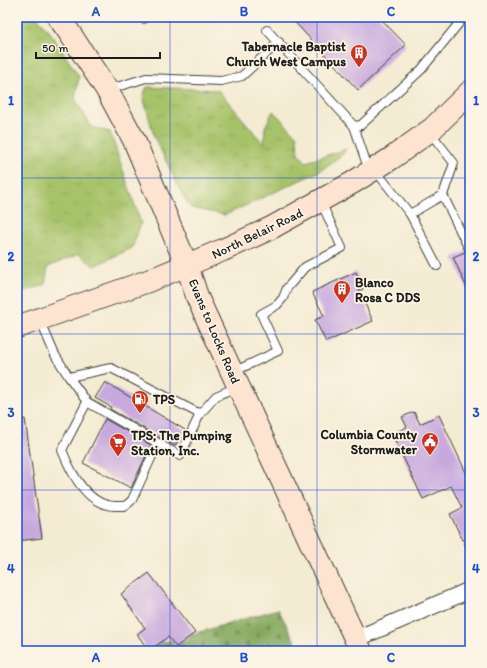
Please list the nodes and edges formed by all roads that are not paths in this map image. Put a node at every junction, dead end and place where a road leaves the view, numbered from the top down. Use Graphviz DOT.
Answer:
graph roads {
  1 [pos="58,17"];
  2 [pos="464,17"];
  3 [pos="267,30"];
  4 [pos="279,42"];
  5 [pos="107,90"];
  6 [pos="470,92"];
  7 [pos="354,126"];
  8 [pos="429,131"];
  9 [pos="372,170"];
  10 [pos="443,195"];
  11 [pos="320,201"];
  12 [pos="410,214"];
  13 [pos="468,247"];
  14 [pos="187,266"];
  15 [pos="437,266"];
  16 [pos="40,319"];
  17 [pos="17,327"];
  18 [pos="69,377"];
  19 [pos="235,379"];
  20 [pos="87,402"];
  21 [pos="200,414"];
  22 [pos="158,443"];
  23 [pos="470,590"];
  24 [pos="358,645"];
  1 -- 5 [label="street, Evans to Locks Road"];
  2 -- 7 [label="lane"];
  3 -- 4 [label="lane"];
  4 -- 5 [label="lane"];
  4 -- 7 [label="lane"];
  5 -- 14 [label="street, Evans to Locks Road"];
  6 -- 8 [label="street, North Belair Road"];
  7 -- 9 [label="lane"];
  8 -- 9 [label="street, North Belair Road"];
  8 -- 10 [label="lane"];
  9 -- 11 [label="street, North Belair Road"];
  9 -- 12 [label="lane"];
  10 -- 12 [label="lane"];
  10 -- 13 [label="lane"];
  11 -- 14 [label="street, North Belair Road"];
  11 -- 19 [label="lane"];
  12 -- 15 [label="lane"];
  14 -- 16 [label="street, North Belair Road"];
  14 -- 19 [label="street, Evans to Locks Road"];
  16 -- 17 [label="street, North Belair Road"];
  16 -- 18 [label="lane"];
  18 -- 20 [label="lane"];
  18 -- 21 [label="lane"];
  19 -- 21 [label="lane"];
  19 -- 24 [label="street, Evans to Locks Road"];
  20 -- 22 [label="lane"];
  20 -- 22 [label="lane"];
  21 -- 22 [label="lane"];
  23 -- 24 [label="street"];
}
